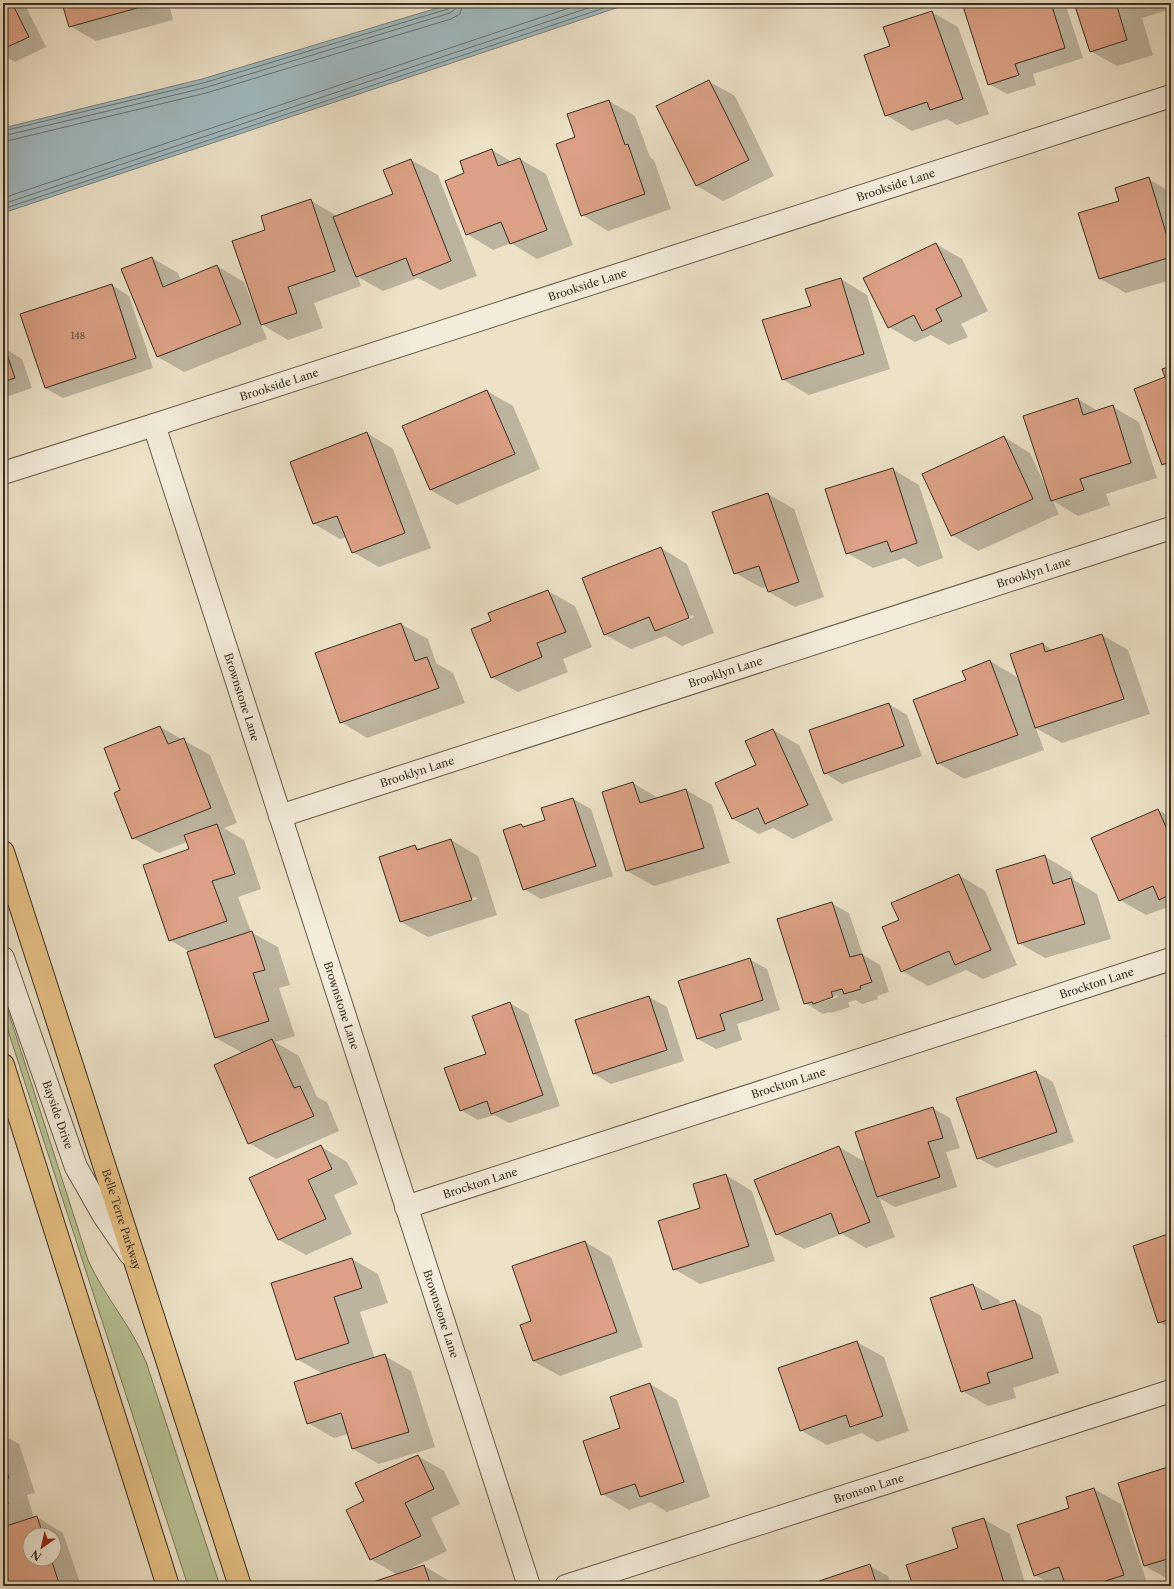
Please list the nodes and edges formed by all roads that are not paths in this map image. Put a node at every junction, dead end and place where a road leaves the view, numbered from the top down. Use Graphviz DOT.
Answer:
graph roads {
  1 [pos="1171,96"];
  2 [pos="154,425"];
  3 [pos="3,473"];
  4 [pos="1171,528"];
  5 [pos="280,816"];
  6 [pos="3,852"];
  7 [pos="3,958"];
  8 [pos="1171,959"];
  9 [pos="3,1065"];
  10 [pos="406,1207"];
  11 [pos="135,1260"];
  12 [pos="1171,1391"];
  13 [pos="168,1586"];
  14 [pos="240,1586"];
  15 [pos="529,1586"];
  16 [pos="566,1586"];
  1 -- 2 [label="street, Brookside Lane"];
  2 -- 3 [label="street, Brookside Lane"];
  2 -- 5 [label="street, Brownstone Lane"];
  4 -- 5 [label="street, Brooklyn Lane"];
  5 -- 10 [label="street, Brownstone Lane"];
  6 -- 11 [label="main road, Belle Terre Parkway"];
  7 -- 11 [label="street, Bayside Drive"];
  8 -- 10 [label="street, Brockton Lane"];
  9 -- 13 [label="main road"];
  10 -- 15 [label="street, Brownstone Lane"];
  11 -- 14 [label="main road, Belle Terre Parkway"];
  12 -- 16 [label="street, Bronson Lane"];
}
